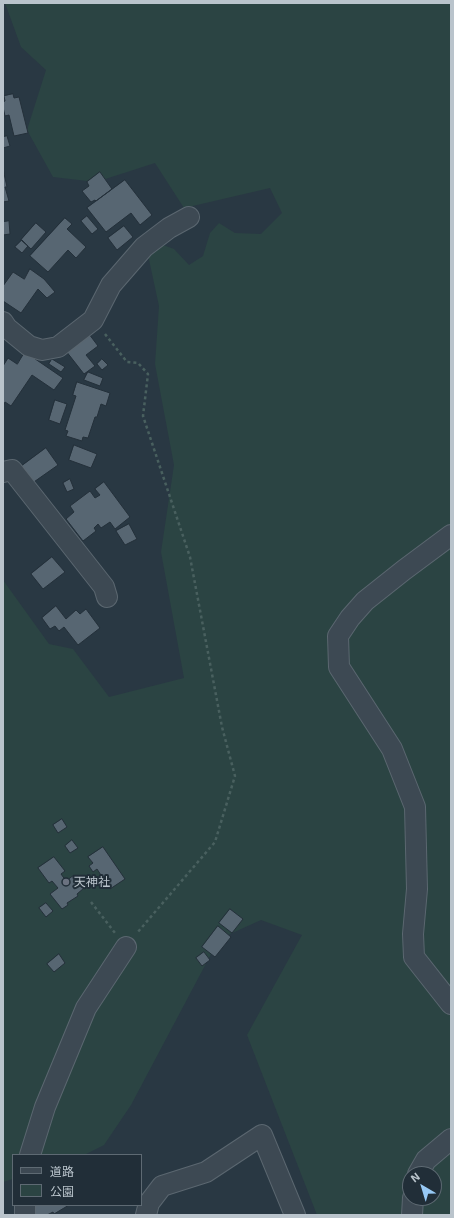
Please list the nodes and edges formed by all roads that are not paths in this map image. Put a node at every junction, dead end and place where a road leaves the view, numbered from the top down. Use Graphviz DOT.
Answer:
graph roads {
  1 [pos="189,217"];
  2 [pos="4,327"];
  3 [pos="3,472"];
  4 [pos="451,535"];
  5 [pos="107,597"];
  6 [pos="126,947"];
  7 [pos="451,1004"];
  8 [pos="451,1139"];
  9 [pos="30,1154"];
  10 [pos="423,1166"];
  11 [pos="146,1215"];
  12 [pos="295,1215"];
  1 -- 2 [label="street"];
  3 -- 5 [label="street"];
  4 -- 7 [label="street"];
  6 -- 9 [label="street"];
  8 -- 10 [label="street"];
  11 -- 12 [label="street"];
}
